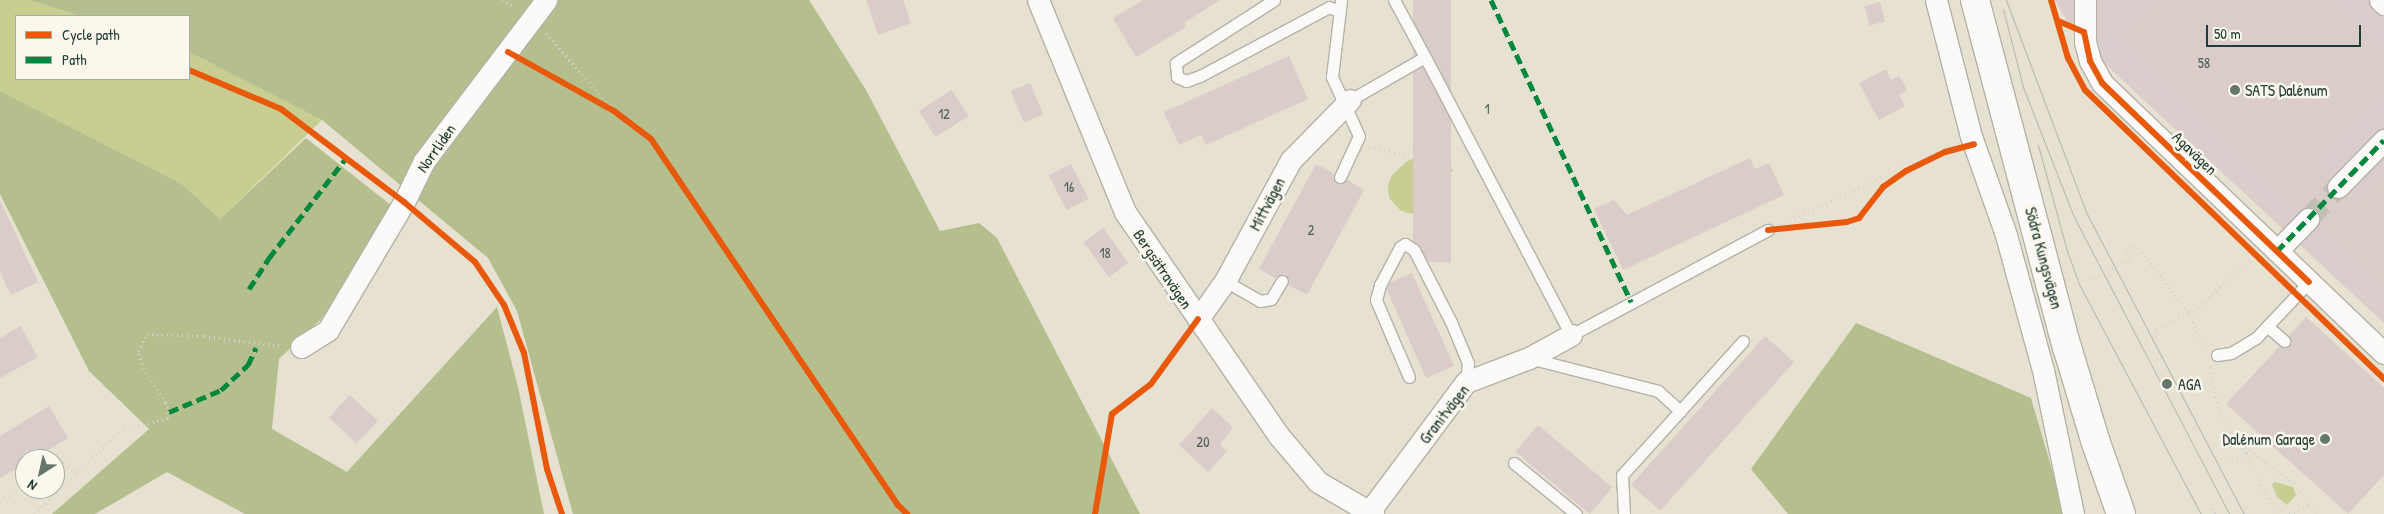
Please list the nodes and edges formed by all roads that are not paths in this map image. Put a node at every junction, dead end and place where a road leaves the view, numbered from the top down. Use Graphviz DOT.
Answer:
graph roads {
  1 [pos="546,0"];
  2 [pos="1038,0"];
  3 [pos="1274,0"];
  4 [pos="1394,0"];
  5 [pos="1936,0"];
  6 [pos="1975,0"];
  7 [pos="2085,0"];
  8 [pos="2380,0"];
  9 [pos="2384,4"];
  10 [pos="1340,6"];
  11 [pos="1425,58"];
  12 [pos="1347,102"];
  13 [pos="2384,140"];
  14 [pos="1340,177"];
  15 [pos="2338,187"];
  16 [pos="2308,219"];
  17 [pos="1768,230"];
  18 [pos="2269,256"];
  19 [pos="1225,281"];
  20 [pos="1282,281"];
  21 [pos="2309,282"];
  22 [pos="1198,319"];
  23 [pos="2267,326"];
  24 [pos="1571,335"];
  25 [pos="1743,341"];
  26 [pos="2284,341"];
  27 [pos="300,347"];
  28 [pos="2384,353"];
  29 [pos="2217,355"];
  30 [pos="1528,358"];
  31 [pos="1409,377"];
  32 [pos="1466,382"];
  33 [pos="1680,411"];
  34 [pos="1514,463"];
  35 [pos="1371,513"];
  36 [pos="1576,514"];
  37 [pos="1624,514"];
  38 [pos="2073,514"];
  39 [pos="2121,514"];
  1 -- 27 [label="street, Norrliden"];
  2 -- 22 [label="street, Bergsätravägen"];
  3 -- 10 [label="lane"];
  4 -- 11 [label="lane"];
  5 -- 38 [label="street, Södra Kungsvägen"];
  6 -- 39 [label="main road, Södra Kungsvägen"];
  7 -- 18 [label="street, Agavägen"];
  8 -- 9 [label="street"];
  10 -- 12 [label="lane"];
  11 -- 12 [label="lane"];
  11 -- 24 [label="lane"];
  12 -- 14 [label="lane"];
  12 -- 19 [label="street, Mittvägen"];
  13 -- 15 [label="street"];
  16 -- 18 [label="street"];
  17 -- 24 [label="lane"];
  18 -- 21 [label="street, Agavägen"];
  19 -- 20 [label="lane"];
  19 -- 22 [label="street, Mittvägen"];
  21 -- 23 [label="lane"];
  21 -- 28 [label="street, Agavägen"];
  22 -- 35 [label="street, Bergsätravägen"];
  23 -- 26 [label="lane"];
  23 -- 29 [label="lane"];
  24 -- 30 [label="street, Granitvägen"];
  25 -- 33 [label="lane"];
  30 -- 32 [label="street, Granitvägen"];
  30 -- 33 [label="lane"];
  31 -- 32 [label="lane"];
  32 -- 35 [label="street, Granitvägen"];
  33 -- 37 [label="lane"];
  34 -- 36 [label="lane"];
}
